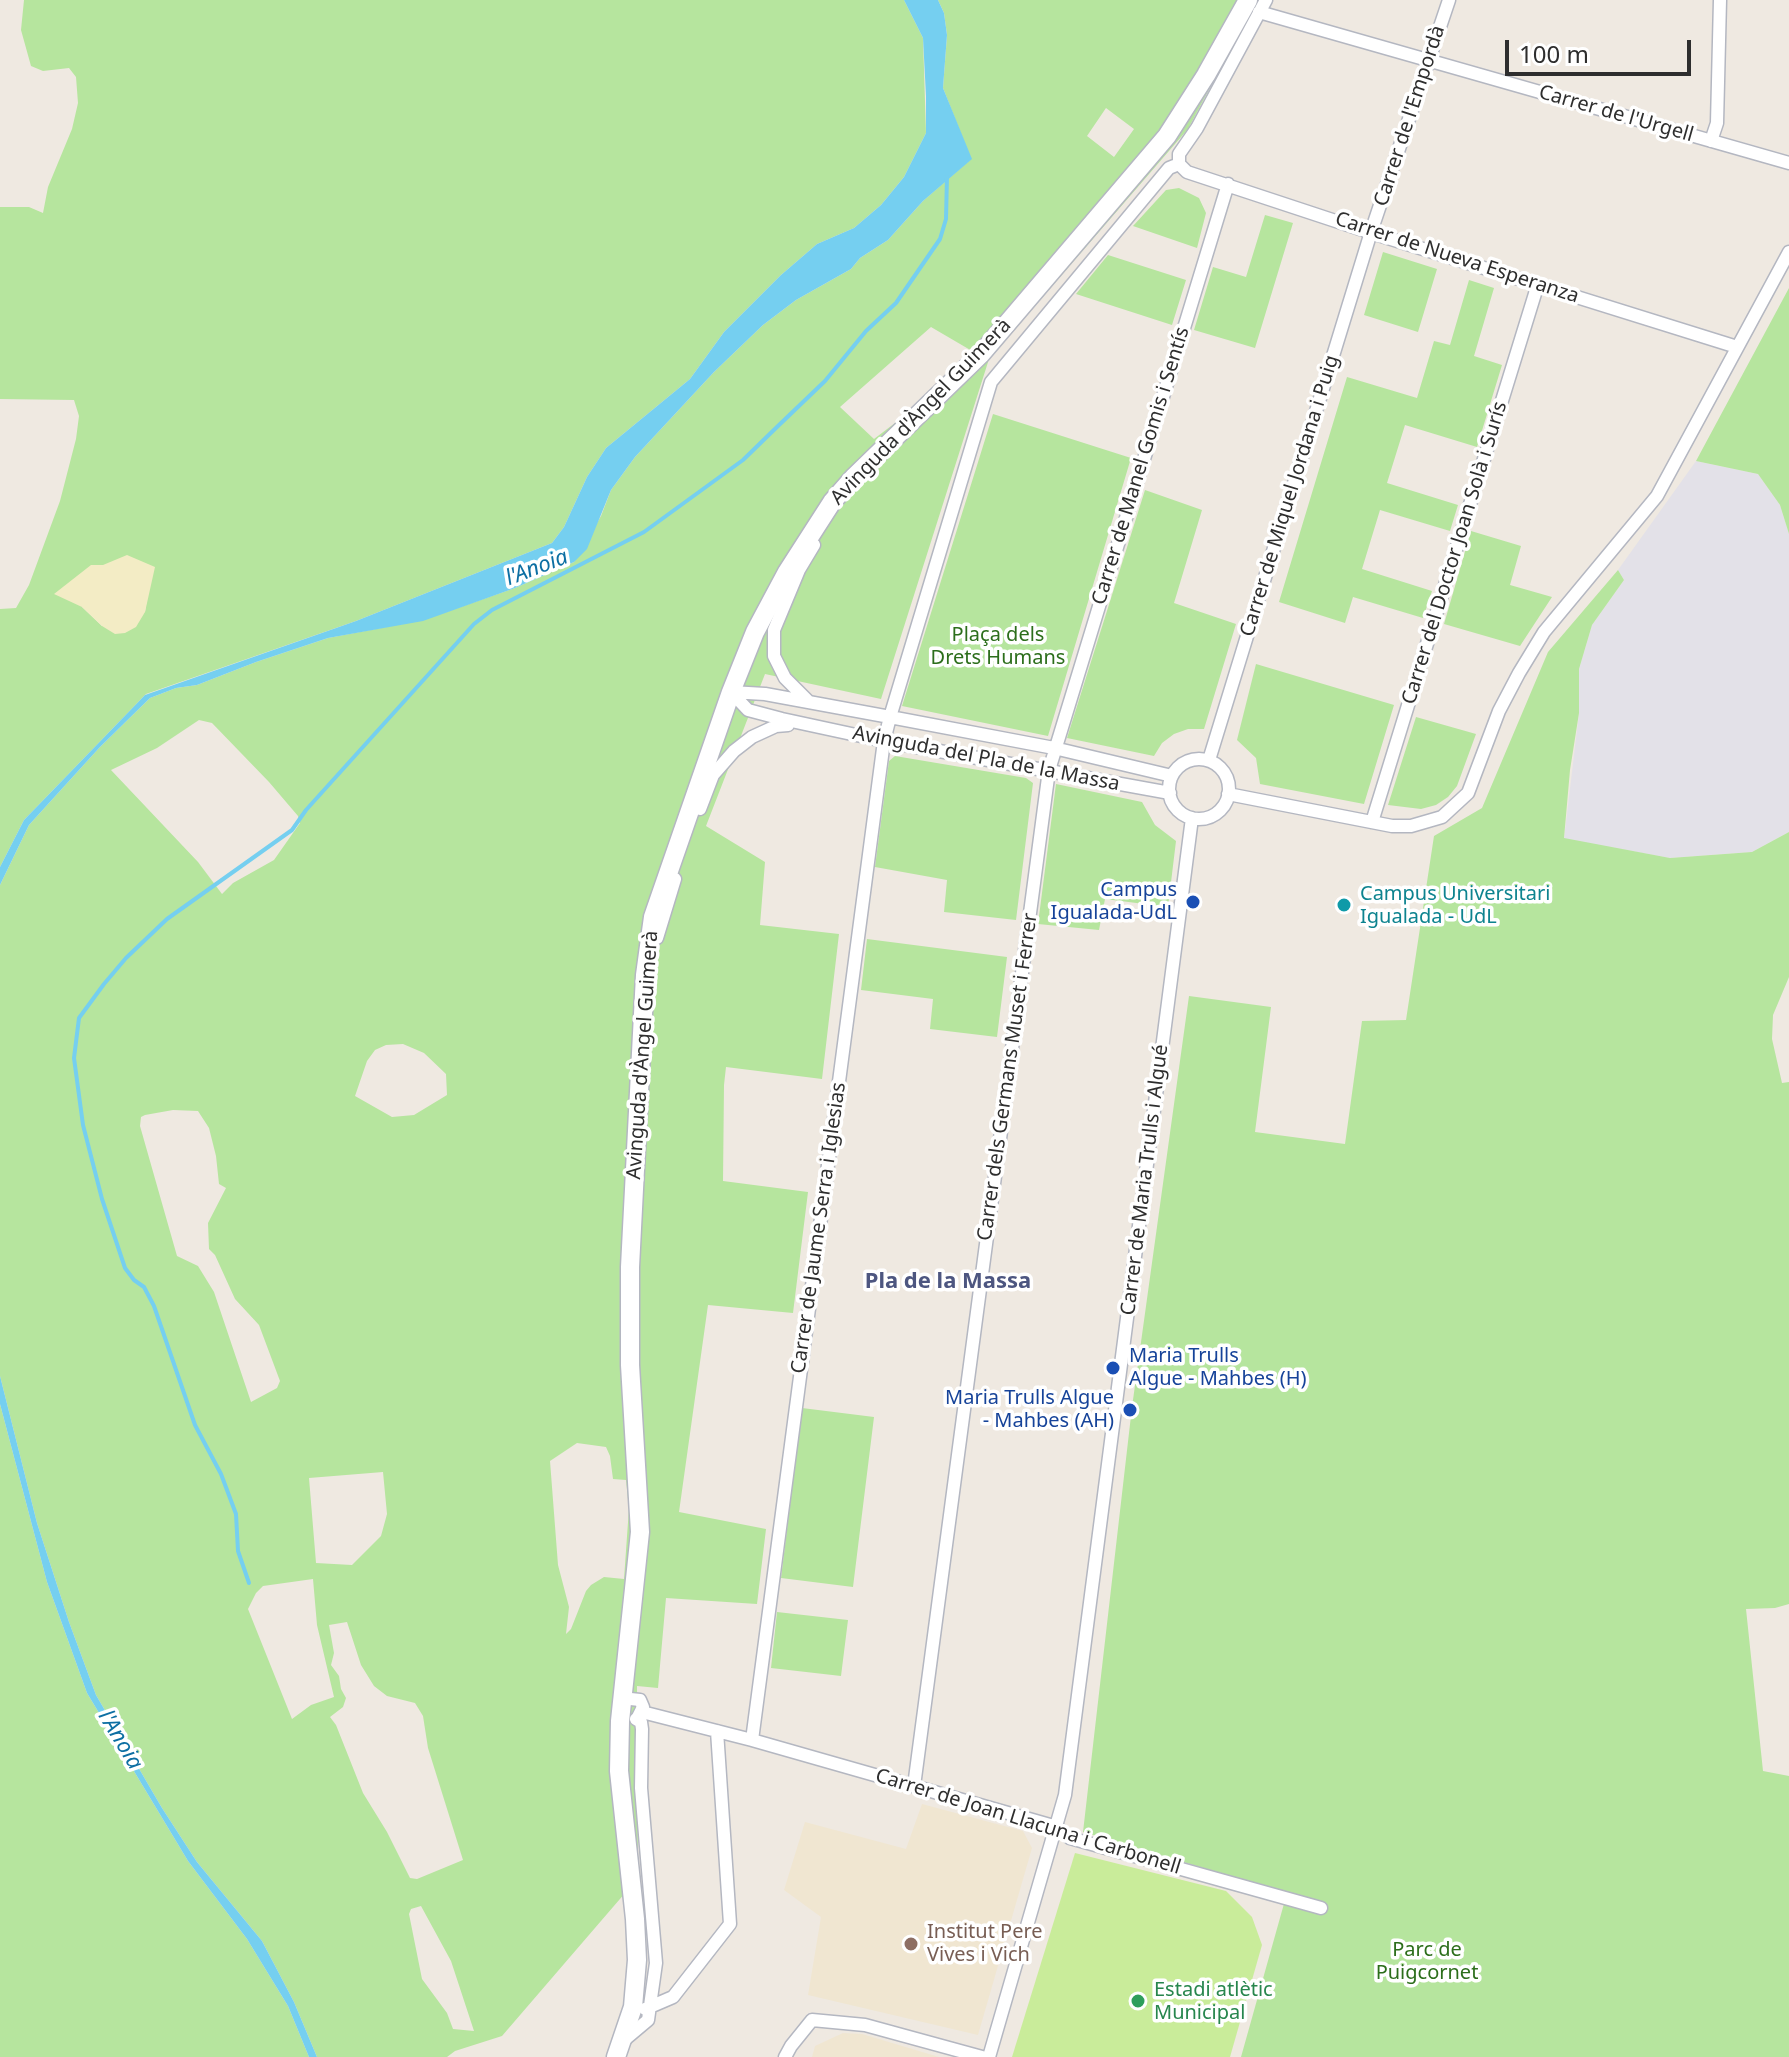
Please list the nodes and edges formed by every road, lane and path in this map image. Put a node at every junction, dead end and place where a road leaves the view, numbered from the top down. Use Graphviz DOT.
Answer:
graph roads {
  1 [pos="1266,0"];
  2 [pos="1449,0"];
  3 [pos="1720,0"];
  4 [pos="1253,6"];
  5 [pos="1430,59"];
  6 [pos="1711,141"];
  7 [pos="1789,163"];
  8 [pos="1179,164"];
  9 [pos="1228,184"];
  10 [pos="1371,232"];
  11 [pos="1789,252"];
  12 [pos="1538,284"];
  13 [pos="1737,347"];
  14 [pos="832,502"];
  15 [pos="731,692"];
  16 [pos="808,701"];
  17 [pos="890,717"];
  18 [pos="803,724"];
  19 [pos="884,741"];
  20 [pos="1054,748"];
  21 [pos="1209,760"];
  22 [pos="1049,770"];
  23 [pos="1172,776"];
  24 [pos="1170,793"];
  25 [pos="1228,794"];
  26 [pos="1192,818"];
  27 [pos="1372,822"];
  28 [pos="645,975"];
  29 [pos="633,1717"];
  30 [pos="717,1731"];
  31 [pos="752,1740"];
  32 [pos="914,1786"];
  33 [pos="1057,1827"];
  34 [pos="1321,1908"];
  35 [pos="641,2008"];
  36 [pos="620,2049"];
  37 [pos="785,2057"];
  38 [pos="982,2057"];
  39 [pos="989,2057"];
  1 -- 4 [label="street"];
  2 -- 5 [label="street, Carrer de l'Empordà"];
  3 -- 6 [label="street"];
  4 -- 5 [label="street, Carrer de l'Urgell"];
  4 -- 8 [label="street"];
  4 -- 14 [label="street, Avinguda d'Àngel Guimerà"];
  5 -- 6 [label="street, Carrer de l'Urgell"];
  5 -- 10 [label="street, Carrer de l'Empordà"];
  6 -- 7 [label="street, Carrer de l'Urgell"];
  8 -- 9 [label="street, Carrer de Nueva Esperanza"];
  8 -- 17 [label="street, Carrer de Jaume Serra i Iglesias"];
  9 -- 10 [label="street, Carrer de Nueva Esperanza"];
  9 -- 20 [label="street, Carrer de Manel Gomis i Sentís"];
  10 -- 12 [label="street, Carrer de Nueva Esperanza"];
  10 -- 21 [label="street, Carrer de Miquel Jordana i Puig"];
  11 -- 13 [label="street"];
  12 -- 13 [label="street, Carrer de Nueva Esperanza"];
  12 -- 27 [label="street, Carrer del Doctor Joan Solà i Surís"];
  13 -- 27 [label="street"];
  14 -- 15 [label="street, Avinguda d'Àngel Guimerà"];
  14 -- 16 [label="street"];
  15 -- 16 [label="street, Avinguda del Pla de la Massa"];
  15 -- 18 [label="street, Avinguda del Pla de la Massa"];
  15 -- 28 [label="street, Avinguda d'Àngel Guimerà"];
  16 -- 17 [label="street, Avinguda del Pla de la Massa"];
  17 -- 19 [label="street, Carrer de Jaume Serra i Iglesias"];
  17 -- 20 [label="street, Avinguda del Pla de la Massa"];
  18 -- 19 [label="street, Avinguda del Pla de la Massa"];
  18 -- 28 [label="street, Avinguda del Pla de la Massa"];
  19 -- 22 [label="street, Avinguda del Pla de la Massa"];
  19 -- 31 [label="street, Carrer de Jaume Serra i Iglesias"];
  20 -- 22 [label="street, Carrer dels Germans Muset i Ferrer"];
  20 -- 23 [label="street, Avinguda del Pla de la Massa"];
  21 -- 23 [label="street"];
  21 -- 25 [label="street"];
  22 -- 24 [label="street, Avinguda del Pla de la Massa"];
  22 -- 32 [label="street, Carrer dels Germans Muset i Ferrer"];
  23 -- 24 [label="street"];
  24 -- 26 [label="street"];
  25 -- 26 [label="street"];
  25 -- 27 [label="street"];
  26 -- 33 [label="street, Carrer de Maria Trulls i Algué"];
  28 -- 29 [label="street, Avinguda d'Àngel Guimerà"];
  29 -- 30 [label="street, Carrer de Joan Llacuna i Carbonell"];
  29 -- 35 [label="street, Avinguda d'Àngel Guimerà"];
  30 -- 31 [label="street, Carrer de Joan Llacuna i Carbonell"];
  30 -- 35 [label="street"];
  31 -- 32 [label="street, Carrer de Joan Llacuna i Carbonell"];
  32 -- 33 [label="street, Carrer de Joan Llacuna i Carbonell"];
  33 -- 34 [label="street, Carrer de Joan Llacuna i Carbonell"];
  33 -- 39 [label="street, Carrer de Maria Trulls i Algué"];
  35 -- 36 [label="street, Avinguda d'Àngel Guimerà"];
  37 -- 38 [label="street"];
}
